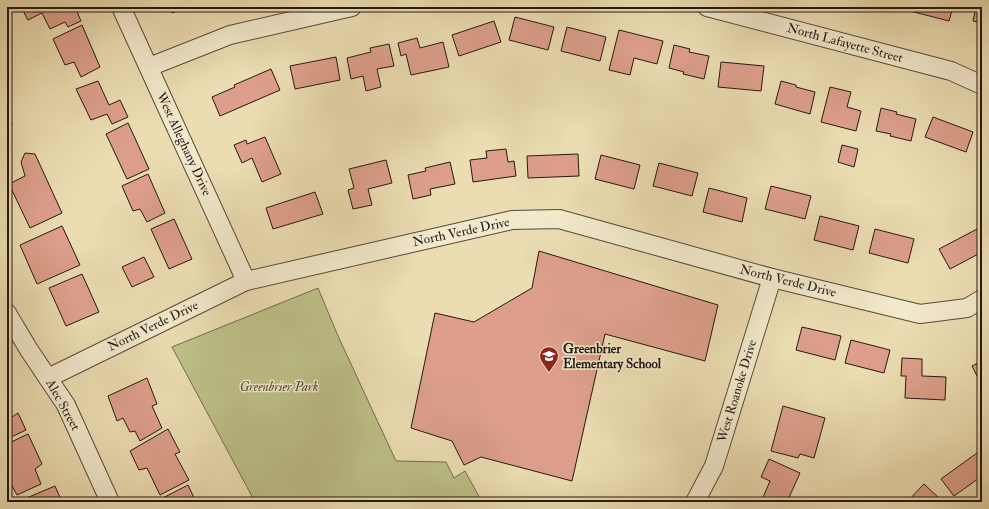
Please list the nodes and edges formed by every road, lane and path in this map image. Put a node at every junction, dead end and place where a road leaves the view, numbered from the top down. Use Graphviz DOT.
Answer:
graph roads {
  1 [pos="121,7"];
  2 [pos="352,7"];
  3 [pos="707,7"];
  4 [pos="149,67"];
  5 [pos="982,84"];
  6 [pos="772,278"];
  7 [pos="246,281"];
  8 [pos="982,299"];
  9 [pos="7,313"];
  10 [pos="48,378"];
  11 [pos="110,502"];
  12 [pos="695,502"];
  1 -- 4 [label="street, West Alleghany Drive"];
  2 -- 4 [label="street"];
  3 -- 5 [label="street, North Lafayette Street"];
  4 -- 7 [label="street, West Alleghany Drive"];
  6 -- 7 [label="street, North Verde Drive"];
  6 -- 8 [label="street, North Verde Drive"];
  6 -- 12 [label="street, West Roanoke Drive"];
  7 -- 10 [label="street, North Verde Drive"];
  9 -- 10 [label="street, Alec Street"];
  10 -- 11 [label="street, Alec Street"];
}
